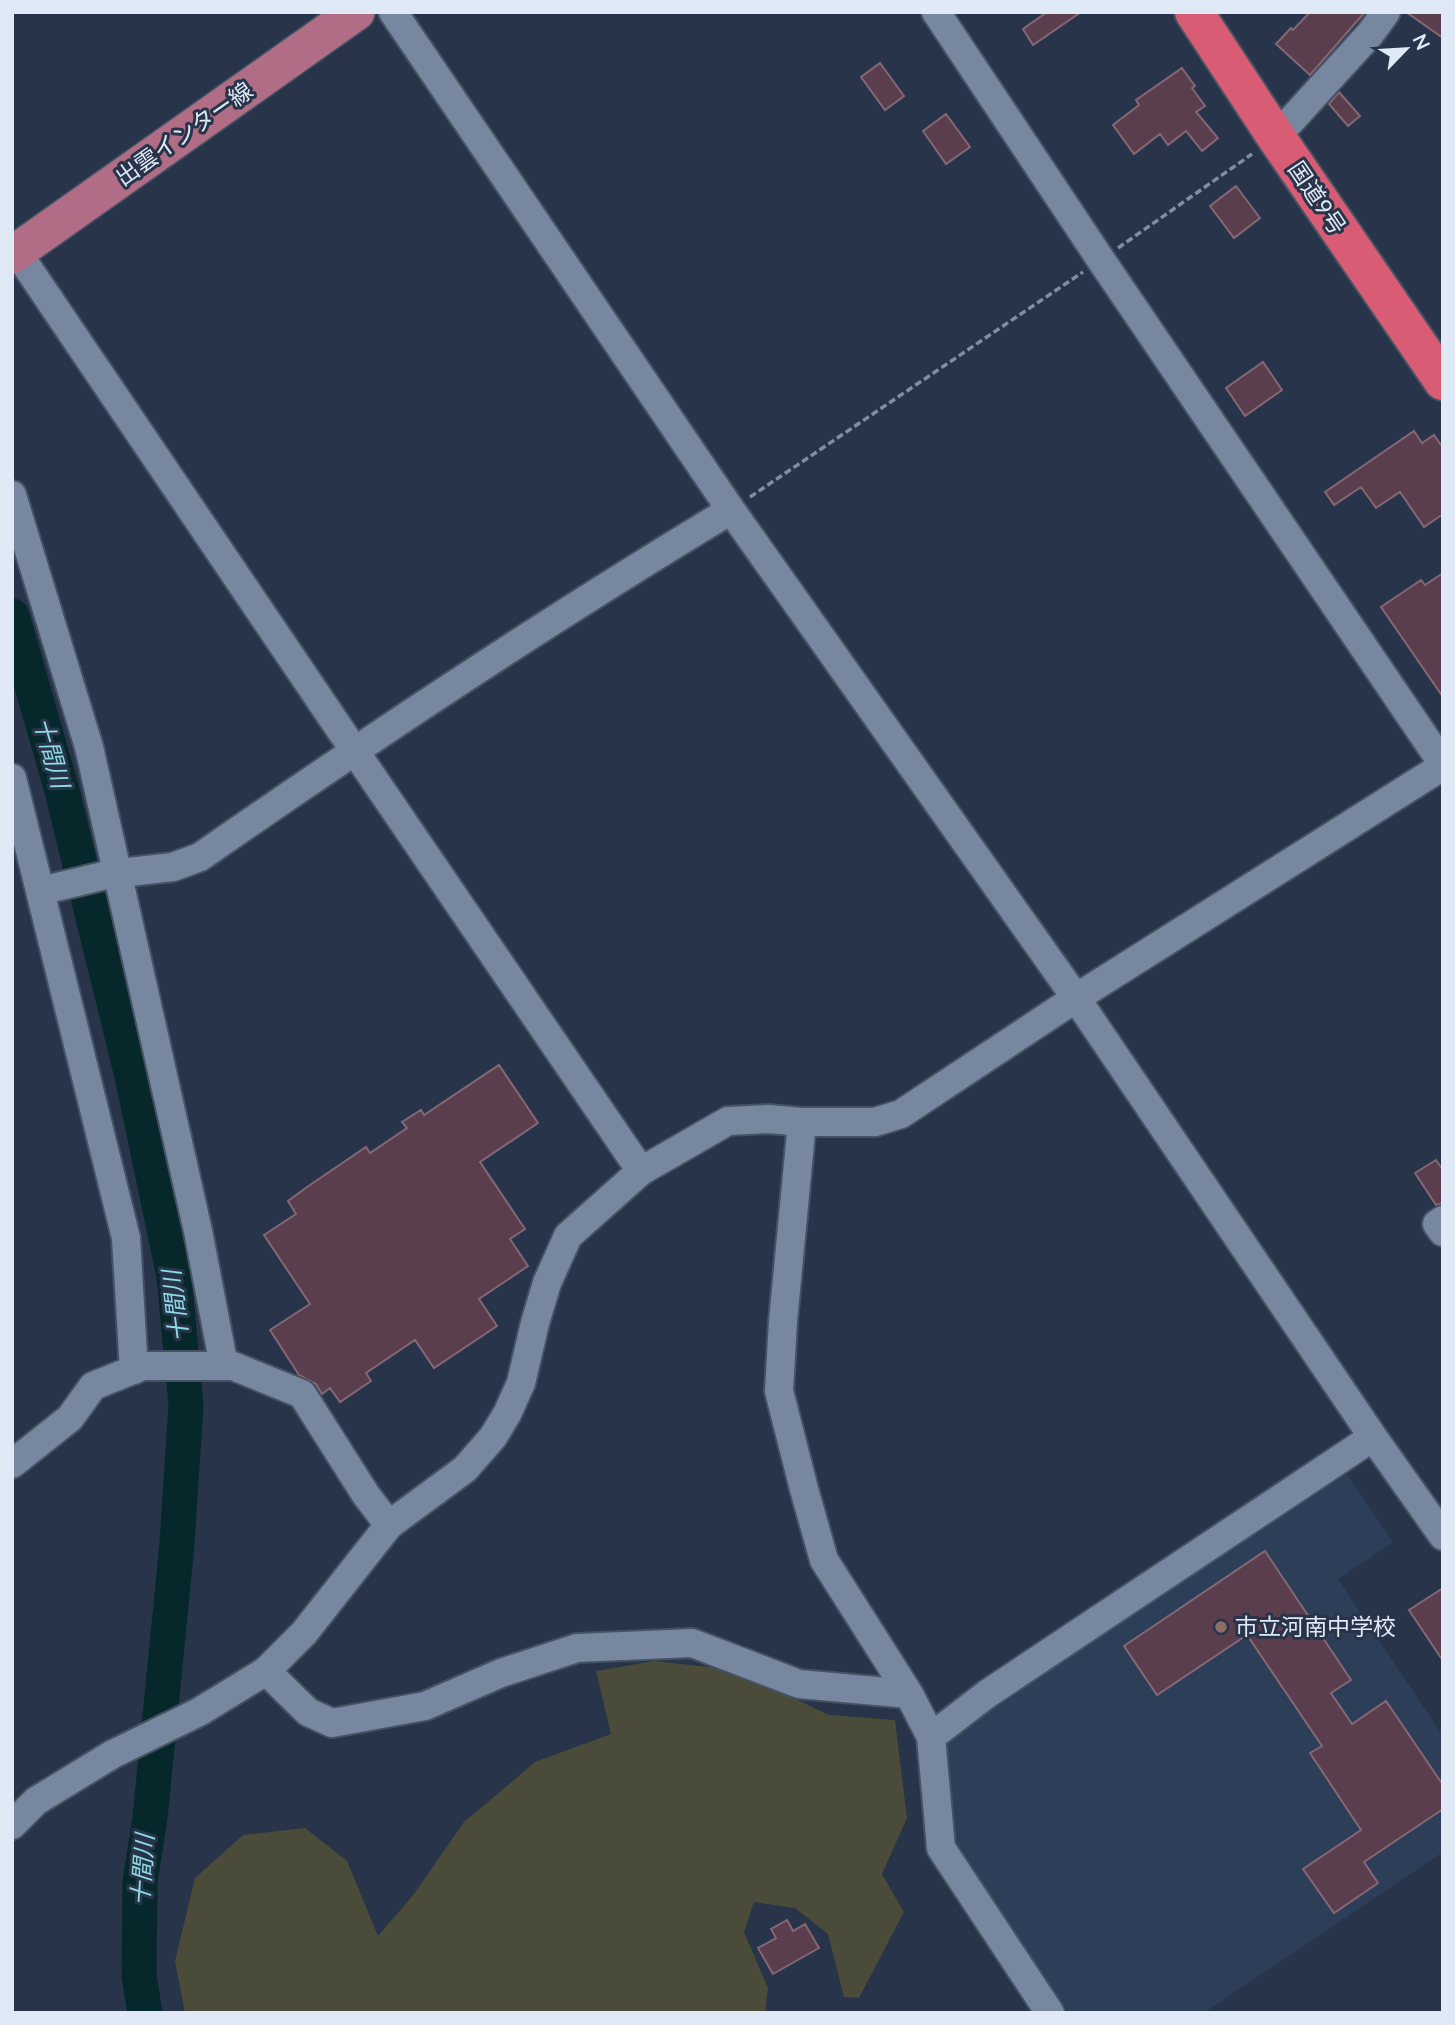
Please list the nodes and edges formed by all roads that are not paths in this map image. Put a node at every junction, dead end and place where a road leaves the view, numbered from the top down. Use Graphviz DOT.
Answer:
graph roads {
  1 [pos="356,12"];
  2 [pos="393,12"];
  3 [pos="936,12"];
  4 [pos="1194,12"];
  5 [pos="1386,12"];
  6 [pos="1276,137"];
  7 [pos="15,253"];
  8 [pos="1443,381"];
  9 [pos="12,495"];
  10 [pos="731,510"];
  11 [pos="354,750"];
  12 [pos="1443,765"];
  13 [pos="12,778"];
  14 [pos="114,873"];
  15 [pos="45,889"];
  16 [pos="1076,998"];
  17 [pos="802,1122"];
  18 [pos="641,1171"];
  19 [pos="1443,1220"];
  20 [pos="1443,1232"];
  21 [pos="219,1365"];
  22 [pos="138,1368"];
  23 [pos="1373,1437"];
  24 [pos="12,1464"];
  25 [pos="1435,1506"];
  26 [pos="389,1525"];
  27 [pos="1443,1536"];
  28 [pos="266,1671"];
  29 [pos="909,1693"];
  30 [pos="931,1737"];
  31 [pos="12,1825"];
  32 [pos="1050,2013"];
  1 -- 7 [label="main road, 出雲インター線"];
  2 -- 10 [label="street"];
  3 -- 12 [label="street"];
  4 -- 6 [label="highway, 国道9号"];
  5 -- 6 [label="street"];
  6 -- 8 [label="highway, 国道9号"];
  7 -- 11 [label="street"];
  9 -- 14 [label="street"];
  10 -- 11 [label="street"];
  10 -- 16 [label="street"];
  11 -- 14 [label="street"];
  11 -- 18 [label="street"];
  12 -- 16 [label="street"];
  13 -- 15 [label="street"];
  14 -- 15 [label="street"];
  14 -- 21 [label="street"];
  15 -- 22 [label="street"];
  16 -- 17 [label="street"];
  16 -- 23 [label="street"];
  17 -- 18 [label="street"];
  17 -- 29 [label="street"];
  18 -- 26 [label="street"];
  19 -- 20 [label="street"];
  21 -- 22 [label="street"];
  21 -- 26 [label="street"];
  22 -- 24 [label="street"];
  23 -- 25 [label="street"];
  23 -- 30 [label="street"];
  25 -- 27 [label="street"];
  26 -- 28 [label="street"];
  28 -- 29 [label="street"];
  28 -- 31 [label="street"];
  29 -- 30 [label="street"];
  30 -- 32 [label="street"];
}
